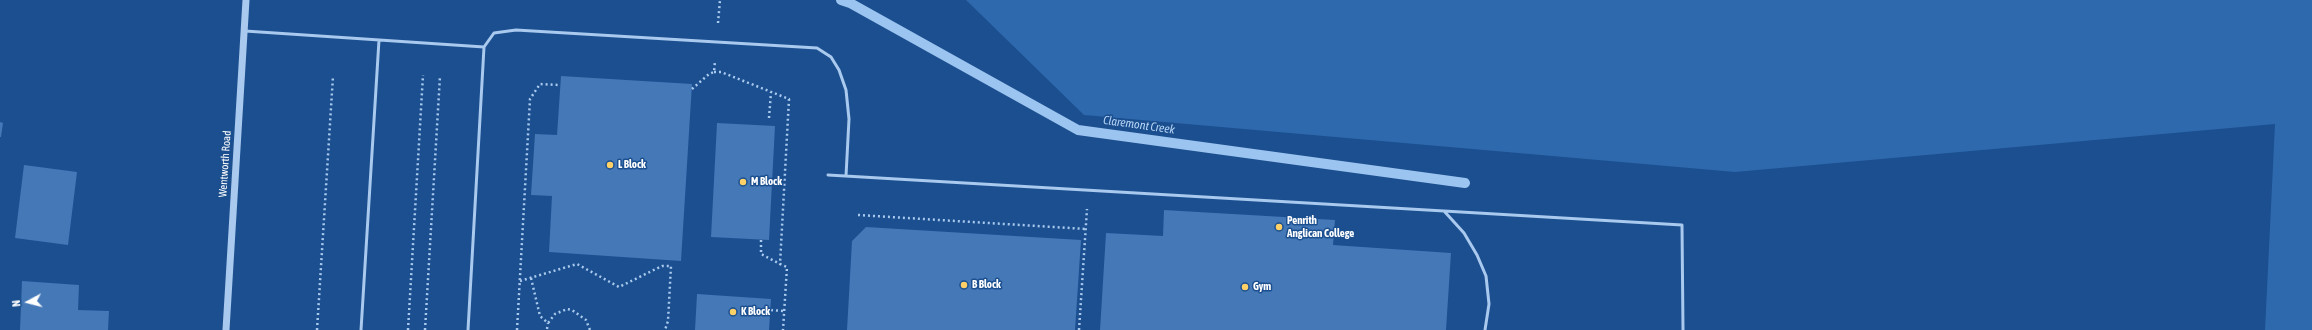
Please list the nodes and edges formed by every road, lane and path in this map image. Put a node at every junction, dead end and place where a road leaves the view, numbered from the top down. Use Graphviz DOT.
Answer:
graph roads {
  1 [pos="246,0"];
  2 [pos="720,0"];
  3 [pos="718,28"];
  4 [pos="245,31"];
  5 [pos="379,40"];
  6 [pos="484,47"];
  7 [pos="715,56"];
  8 [pos="714,72"];
  9 [pos="423,75"];
  10 [pos="333,76"];
  11 [pos="440,76"];
  12 [pos="560,85"];
  13 [pos="692,89"];
  14 [pos="771,92"];
  15 [pos="769,118"];
  16 [pos="828,174"];
  17 [pos="846,176"];
  18 [pos="1088,206"];
  19 [pos="1444,211"];
  20 [pos="858,215"];
  21 [pos="1086,229"];
  22 [pos="761,240"];
  23 [pos="780,264"];
  24 [pos="531,278"];
  25 [pos="520,281"];
  26 [pos="770,310"];
  27 [pos="784,311"];
  28 [pos="548,323"];
  29 [pos="547,329"];
  30 [pos="226,330"];
  31 [pos="317,330"];
  32 [pos="361,330"];
  33 [pos="408,330"];
  34 [pos="425,330"];
  35 [pos="468,330"];
  36 [pos="517,330"];
  37 [pos="590,330"];
  38 [pos="665,330"];
  39 [pos="783,330"];
  40 [pos="1079,330"];
  41 [pos="1485,330"];
  42 [pos="1683,330"];
  1 -- 4 [label="street, Wentworth Road"];
  2 -- 3 [label="path"];
  4 -- 5 [label="lane"];
  4 -- 30 [label="street, Wentworth Road"];
  5 -- 6 [label="lane"];
  5 -- 32 [label="lane"];
  6 -- 17 [label="lane"];
  6 -- 35 [label="lane"];
  7 -- 8 [label="path"];
  8 -- 13 [label="path"];
  8 -- 14 [label="path"];
  9 -- 33 [label="path"];
  10 -- 31 [label="path"];
  11 -- 34 [label="path"];
  12 -- 25 [label="path"];
  14 -- 15 [label="path"];
  14 -- 23 [label="path"];
  16 -- 17 [label="lane"];
  17 -- 19 [label="lane"];
  18 -- 21 [label="path"];
  19 -- 41 [label="lane"];
  19 -- 42 [label="lane"];
  20 -- 21 [label="path"];
  21 -- 40 [label="path"];
  22 -- 23 [label="path"];
  23 -- 27 [label="path"];
  24 -- 25 [label="path"];
  24 -- 28 [label="path"];
  24 -- 38 [label="path"];
  25 -- 36 [label="path"];
  26 -- 27 [label="path"];
  27 -- 39 [label="path"];
  28 -- 29 [label="path"];
  28 -- 37 [label="path"];
}
